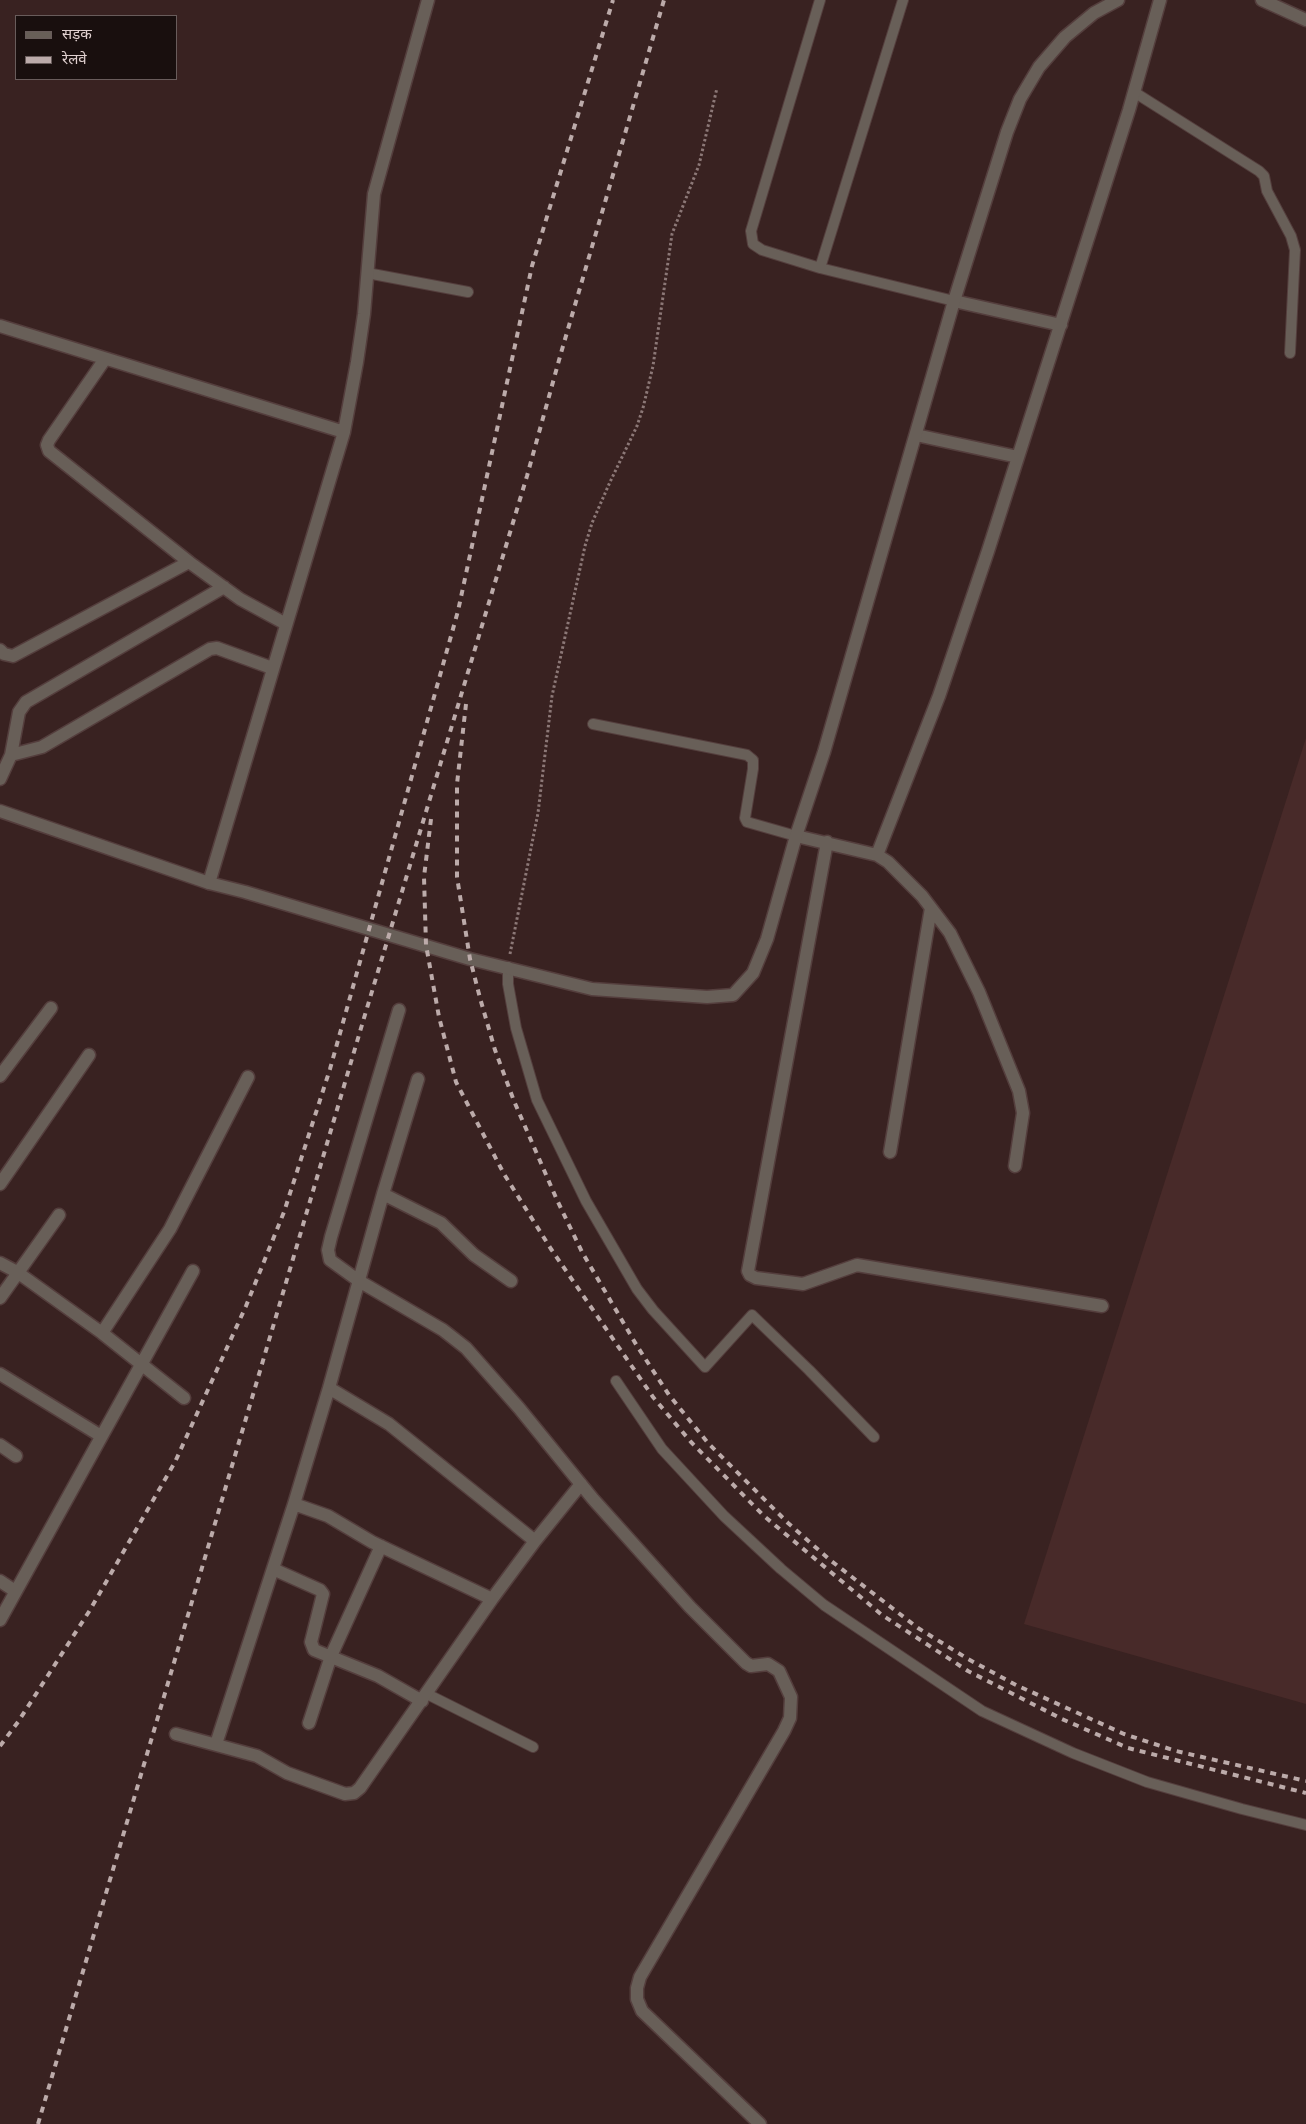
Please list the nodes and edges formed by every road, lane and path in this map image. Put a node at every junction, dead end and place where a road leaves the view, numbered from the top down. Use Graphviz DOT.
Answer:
graph roads {
  1 [pos="428,0"];
  2 [pos="820,0"];
  3 [pos="904,0"];
  4 [pos="1118,0"];
  5 [pos="1160,0"];
  6 [pos="1262,0"];
  7 [pos="1306,20"];
  8 [pos="717,88"];
  9 [pos="1134,92"];
  10 [pos="820,268"];
  11 [pos="367,273"];
  12 [pos="468,292"];
  13 [pos="954,301"];
  14 [pos="1061,325"];
  15 [pos="2,329"];
  16 [pos="1290,354"];
  17 [pos="105,359"];
  18 [pos="344,432"];
  19 [pos="916,435"];
  20 [pos="1018,457"];
  21 [pos="189,562"];
  22 [pos="224,587"];
  23 [pos="286,624"];
  24 [pos="0,650"];
  25 [pos="272,668"];
  26 [pos="593,724"];
  27 [pos="11,755"];
  28 [pos="0,779"];
  29 [pos="0,811"];
  30 [pos="796,836"];
  31 [pos="827,842"];
  32 [pos="877,855"];
  33 [pos="209,883"];
  34 [pos="931,908"];
  35 [pos="508,967"];
  36 [pos="51,1008"];
  37 [pos="399,1010"];
  38 [pos="89,1055"];
  39 [pos="0,1076"];
  40 [pos="248,1077"];
  41 [pos="418,1079"];
  42 [pos="890,1152"];
  43 [pos="1015,1166"];
  44 [pos="0,1184"];
  45 [pos="383,1194"];
  46 [pos="59,1215"];
  47 [pos="0,1263"];
  48 [pos="193,1271"];
  49 [pos="18,1272"];
  50 [pos="511,1280"];
  51 [pos="360,1281"];
  52 [pos="0,1298"];
  53 [pos="1102,1306"];
  54 [pos="102,1333"];
  55 [pos="141,1364"];
  56 [pos="0,1374"];
  57 [pos="616,1381"];
  58 [pos="329,1388"];
  59 [pos="184,1398"];
  60 [pos="101,1436"];
  61 [pos="874,1437"];
  62 [pos="0,1445"];
  63 [pos="16,1456"];
  64 [pos="581,1484"];
  65 [pos="294,1504"];
  66 [pos="534,1541"];
  67 [pos="381,1546"];
  68 [pos="273,1569"];
  69 [pos="0,1581"];
  70 [pos="15,1592"];
  71 [pos="492,1599"];
  72 [pos="0,1620"];
  73 [pos="331,1656"];
  74 [pos="425,1697"];
  75 [pos="309,1723"];
  76 [pos="176,1734"];
  77 [pos="216,1744"];
  78 [pos="534,1747"];
  79 [pos="1306,1825"];
  80 [pos="760,2124"];
  1 -- 11 [label="street"];
  2 -- 10 [label="lane"];
  3 -- 10 [label="lane"];
  4 -- 13 [label="street"];
  5 -- 9 [label="street"];
  6 -- 7 [label="street"];
  8 -- 35 [label="path"];
  9 -- 14 [label="street"];
  9 -- 16 [label="lane"];
  10 -- 13 [label="lane"];
  11 -- 12 [label="lane"];
  11 -- 18 [label="street"];
  13 -- 14 [label="street"];
  13 -- 19 [label="street"];
  14 -- 20 [label="street"];
  15 -- 17 [label="street"];
  17 -- 18 [label="street"];
  17 -- 21 [label="street"];
  18 -- 23 [label="street"];
  19 -- 20 [label="street"];
  19 -- 30 [label="street"];
  20 -- 32 [label="street"];
  21 -- 22 [label="street"];
  21 -- 24 [label="street"];
  22 -- 23 [label="street"];
  22 -- 27 [label="street"];
  23 -- 25 [label="street"];
  25 -- 27 [label="street"];
  25 -- 33 [label="street"];
  26 -- 30 [label="lane"];
  27 -- 28 [label="street"];
  29 -- 33 [label="street"];
  30 -- 31 [label="street"];
  30 -- 35 [label="street"];
  31 -- 32 [label="street"];
  31 -- 53 [label="street"];
  32 -- 34 [label="street"];
  33 -- 35 [label="street"];
  34 -- 42 [label="street"];
  34 -- 43 [label="street"];
  35 -- 61 [label="lane"];
  36 -- 39 [label="street"];
  37 -- 51 [label="street"];
  38 -- 44 [label="street"];
  40 -- 54 [label="street"];
  41 -- 45 [label="street"];
  45 -- 50 [label="street"];
  45 -- 51 [label="street"];
  46 -- 49 [label="street"];
  47 -- 49 [label="street"];
  48 -- 55 [label="street"];
  49 -- 52 [label="street"];
  49 -- 54 [label="street"];
  51 -- 58 [label="street"];
  51 -- 64 [label="street"];
  54 -- 55 [label="street"];
  55 -- 59 [label="street"];
  55 -- 60 [label="street"];
  56 -- 60 [label="street"];
  57 -- 79 [label="lane"];
  58 -- 65 [label="street"];
  58 -- 66 [label="street"];
  60 -- 70 [label="street"];
  62 -- 63 [label="street"];
  64 -- 66 [label="street"];
  64 -- 80 [label="street"];
  65 -- 67 [label="street"];
  65 -- 68 [label="street"];
  66 -- 71 [label="street"];
  67 -- 71 [label="street"];
  67 -- 73 [label="street"];
  68 -- 73 [label="street"];
  68 -- 77 [label="street"];
  69 -- 70 [label="street"];
  70 -- 72 [label="street"];
  71 -- 74 [label="street"];
  73 -- 74 [label="street"];
  73 -- 75 [label="street"];
  74 -- 77 [label="street"];
  74 -- 78 [label="lane"];
  76 -- 77 [label="street"];
}
